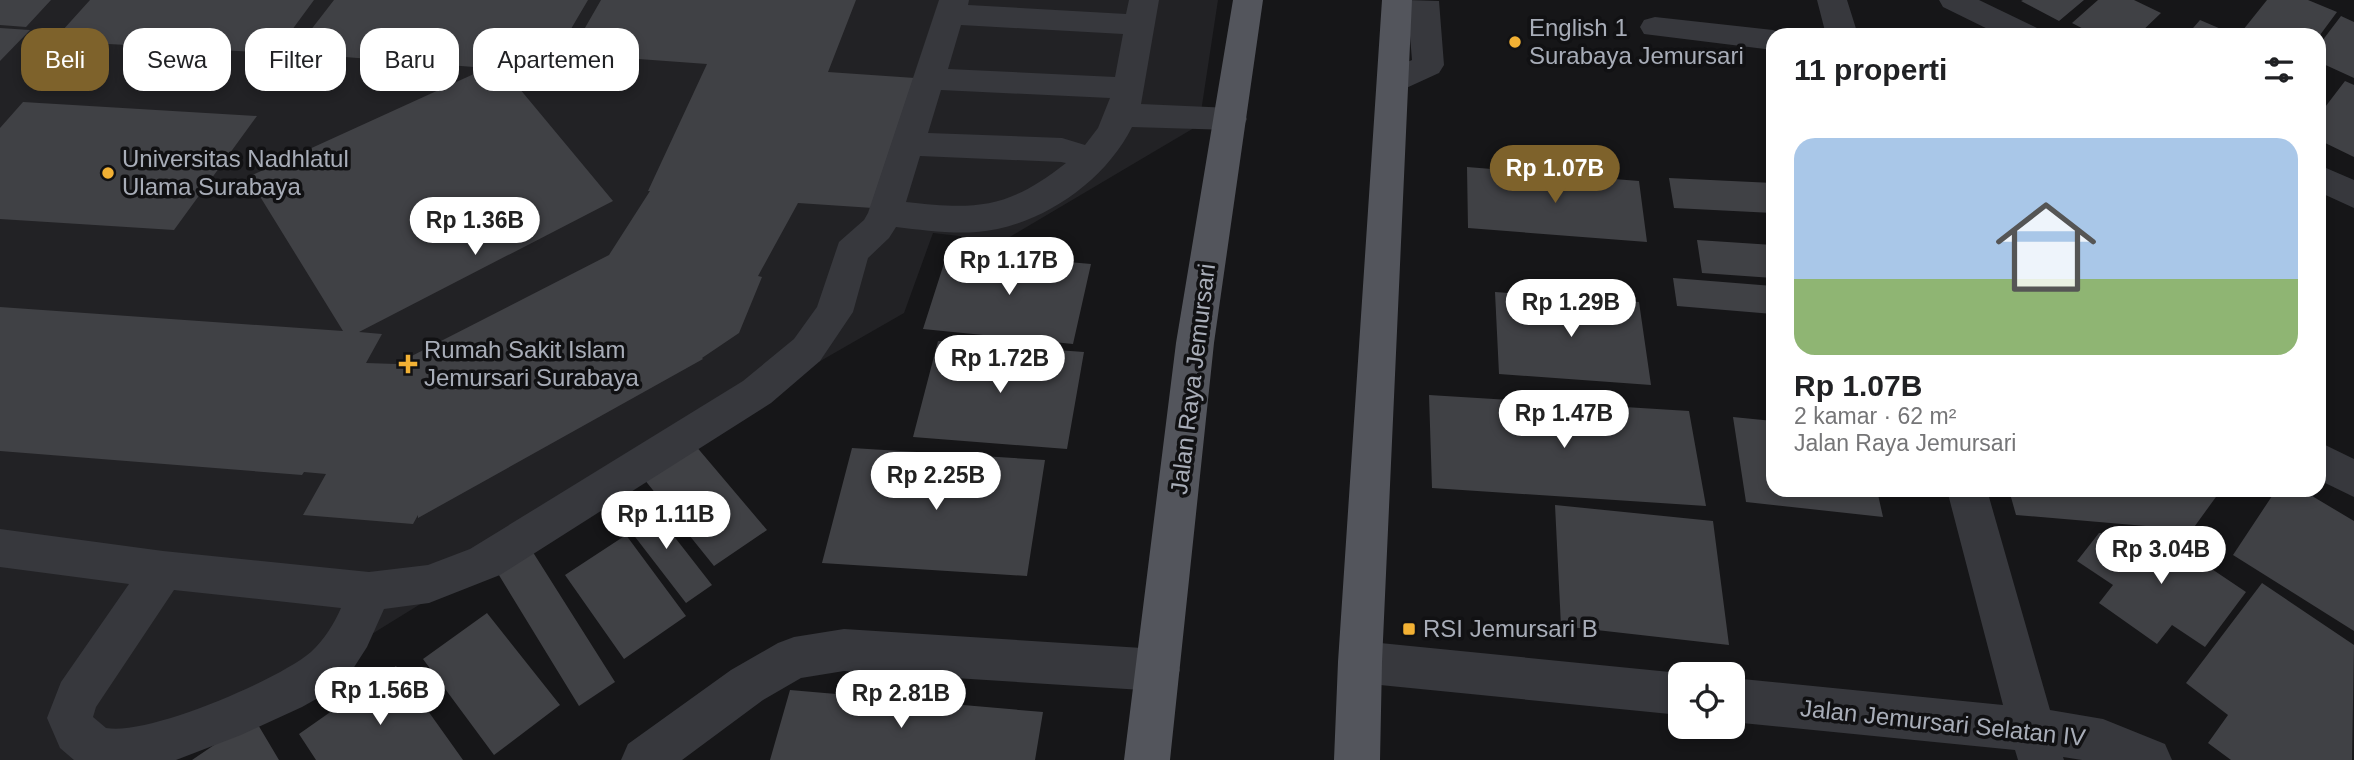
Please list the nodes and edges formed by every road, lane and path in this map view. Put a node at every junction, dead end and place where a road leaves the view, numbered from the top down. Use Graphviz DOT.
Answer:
graph roads {
  1 [pos="1248,0"];
  2 [pos="1397,0"];
  3 [pos="1422,0"];
  4 [pos="1832,0"];
  5 [pos="1954,0"];
  6 [pos="951,7"];
  7 [pos="1141,13"];
  8 [pos="1655,27"];
  9 [pos="1840,28"];
  10 [pos="2012,28"];
  11 [pos="1766,39"];
  12 [pos="928,79"];
  13 [pos="1393,81"];
  14 [pos="1124,102"];
  15 [pos="1231,118"];
  16 [pos="908,144"];
  17 [pos="1092,159"];
  18 [pos="2326,180"];
  19 [pos="2354,194"];
  20 [pos="885,213"];
  21 [pos="2326,463"];
  22 [pos="2354,480"];
  23 [pos="1968,497"];
  24 [pos="0,548"];
  25 [pos="163,570"];
  26 [pos="369,591"];
  27 [pos="1360,662"];
  28 [pos="1158,670"];
  29 [pos="1668,693"];
  30 [pos="1745,702"];
  31 [pos="2037,745"];
  32 [pos="111,756"];
  33 [pos="645,760"];
  34 [pos="1147,760"];
  35 [pos="1357,760"];
  36 [pos="2149,760"];
  1 -- 15 [label="main road, Jalan Raya Jemursari"];
  2 -- 13 [label="main road"];
  3 -- 13 [label="street"];
  4 -- 9 [label="street"];
  5 -- 10 [label="street"];
  6 -- 7 [label="street"];
  6 -- 12 [label="street"];
  7 -- 14 [label="street"];
  8 -- 11 [label="street"];
  12 -- 14 [label="street"];
  12 -- 16 [label="street"];
  13 -- 27 [label="main road"];
  14 -- 15 [label="street"];
  14 -- 17 [label="street"];
  15 -- 28 [label="main road, Jalan Raya Jemursari"];
  16 -- 17 [label="street"];
  16 -- 20 [label="street"];
  17 -- 20 [label="street"];
  18 -- 19 [label="street"];
  20 -- 26 [label="street"];
  21 -- 22 [label="street"];
  23 -- 31 [label="street"];
  24 -- 25 [label="street"];
  25 -- 26 [label="street"];
  25 -- 32 [label="street"];
  26 -- 32 [label="street"];
  27 -- 29 [label="street"];
  27 -- 35 [label="main road"];
  28 -- 33 [label="street"];
  28 -- 34 [label="main road, Jalan Raya Jemursari"];
  30 -- 31 [label="street, Jalan Jemursari Selatan IV"];
  31 -- 36 [label="street, Jalan Jemursari Selatan IV"];
}
